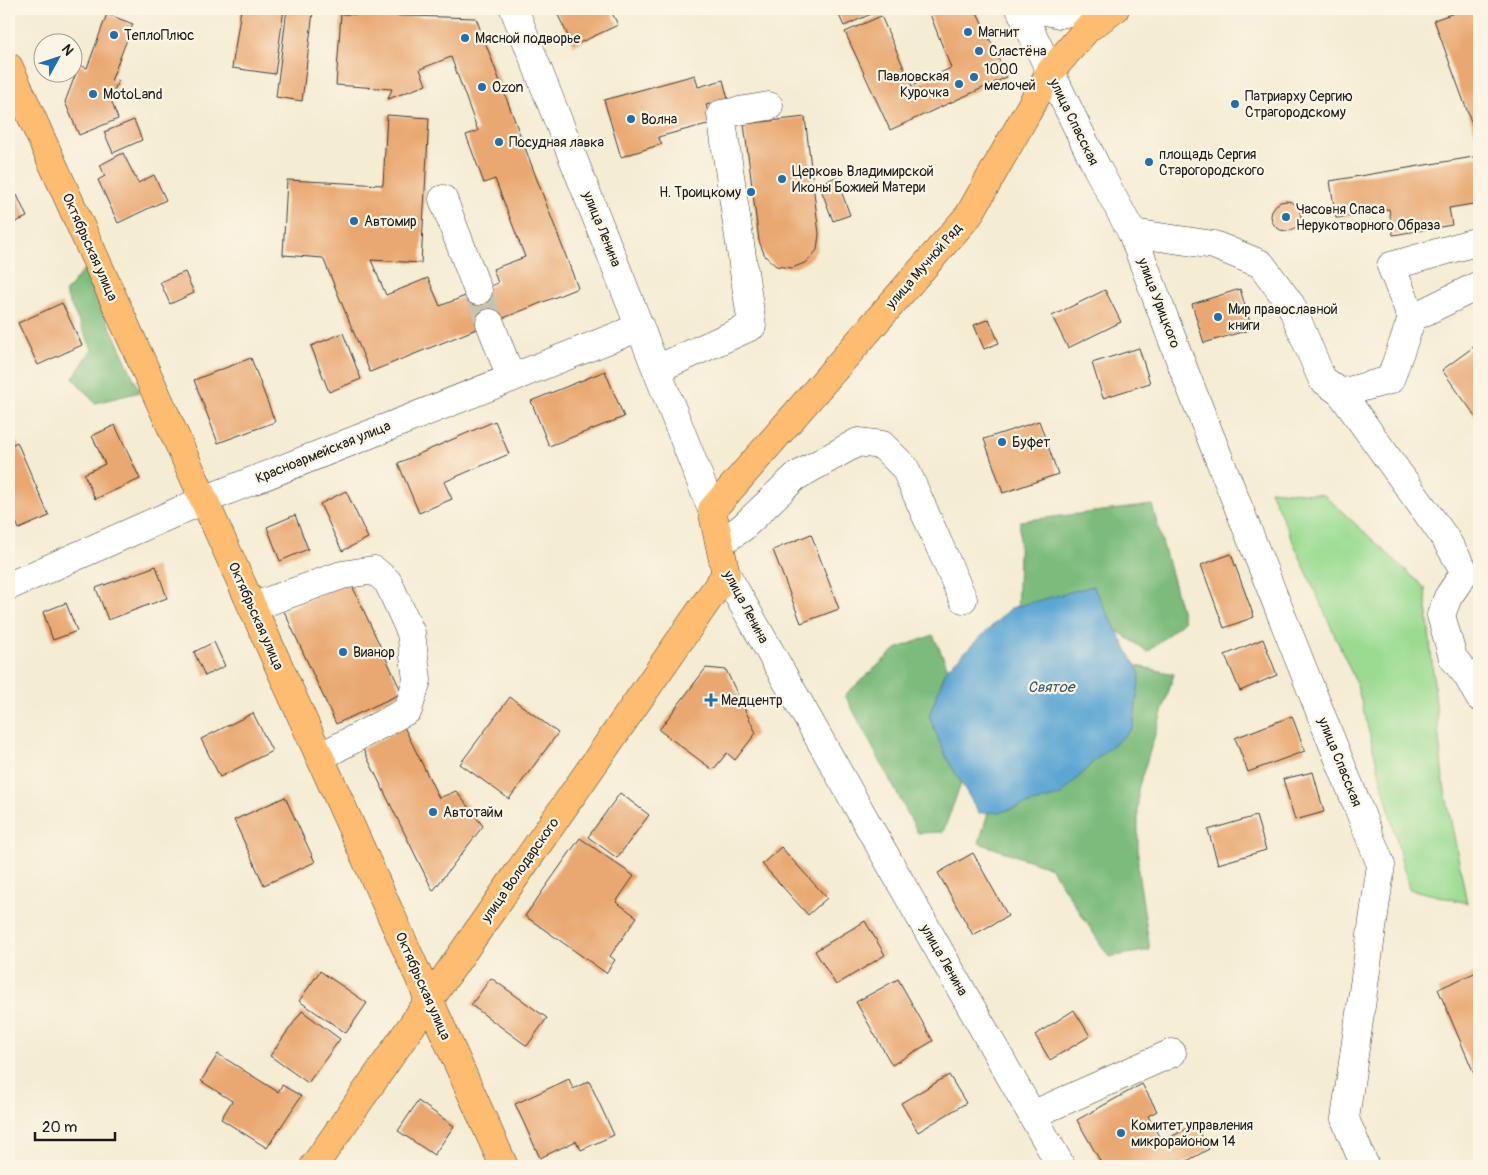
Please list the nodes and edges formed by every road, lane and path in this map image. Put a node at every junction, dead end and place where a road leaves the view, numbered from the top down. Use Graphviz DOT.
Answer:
graph roads {
  1 [pos="514,9"];
  2 [pos="1020,9"];
  3 [pos="1037,9"];
  4 [pos="1084,9"];
  5 [pos="1115,9"];
  6 [pos="9,67"];
  7 [pos="1050,72"];
  8 [pos="769,106"];
  9 [pos="443,198"];
  10 [pos="1132,233"];
  11 [pos="1479,241"];
  12 [pos="1479,285"];
  13 [pos="478,291"];
  14 [pos="1412,318"];
  15 [pos="490,324"];
  16 [pos="640,327"];
  17 [pos="657,369"];
  18 [pos="1185,373"];
  19 [pos="512,378"];
  20 [pos="1341,393"];
  21 [pos="204,500"];
  22 [pos="712,510"];
  23 [pos="720,543"];
  24 [pos="726,574"];
  25 [pos="9,586"];
  26 [pos="963,599"];
  27 [pos="252,607"];
  28 [pos="1479,697"];
  29 [pos="320,757"];
  30 [pos="430,1000"];
  31 [pos="1172,1053"];
  32 [pos="1032,1116"];
  33 [pos="314,1166"];
  34 [pos="504,1166"];
  35 [pos="1061,1166"];
  36 [pos="1365,1166"];
  1 -- 16 [label="street, улица Ленина"];
  2 -- 7 [label="street, улица Спасская"];
  3 -- 4 [label="street"];
  5 -- 7 [label="main road, улица Мучной Ряд"];
  6 -- 21 [label="main road, Октябрьская улица"];
  7 -- 10 [label="street, улица Спасская"];
  7 -- 22 [label="main road, улица Мучной Ряд"];
  8 -- 17 [label="street"];
  9 -- 13 [label="street"];
  10 -- 18 [label="street, улица Урицкого"];
  10 -- 20 [label="street"];
  11 -- 14 [label="street"];
  12 -- 14 [label="street"];
  14 -- 20 [label="street"];
  15 -- 19 [label="street"];
  16 -- 17 [label="street, улица Ленина"];
  16 -- 19 [label="street, Красноармейская улица"];
  17 -- 22 [label="street, улица Ленина"];
  18 -- 36 [label="street, улица Спасская"];
  19 -- 21 [label="street, Красноармейская улица"];
  20 -- 28 [label="street"];
  21 -- 25 [label="street, Красноармейская улица"];
  21 -- 27 [label="main road, Октябрьская улица"];
  22 -- 23 [label="main road, улица Ленина"];
  23 -- 24 [label="main road, улица Ленина"];
  23 -- 26 [label="street"];
  24 -- 30 [label="main road, улица Володарского"];
  24 -- 32 [label="street, улица Ленина"];
  27 -- 29 [label="main road, Октябрьская улица"];
  27 -- 29 [label="street"];
  29 -- 30 [label="main road, Октябрьская улица"];
  30 -- 33 [label="main road, улица Володарского"];
  30 -- 34 [label="main road, Октябрьская улица"];
  31 -- 32 [label="street"];
  32 -- 35 [label="street, улица Ленина"];
}
